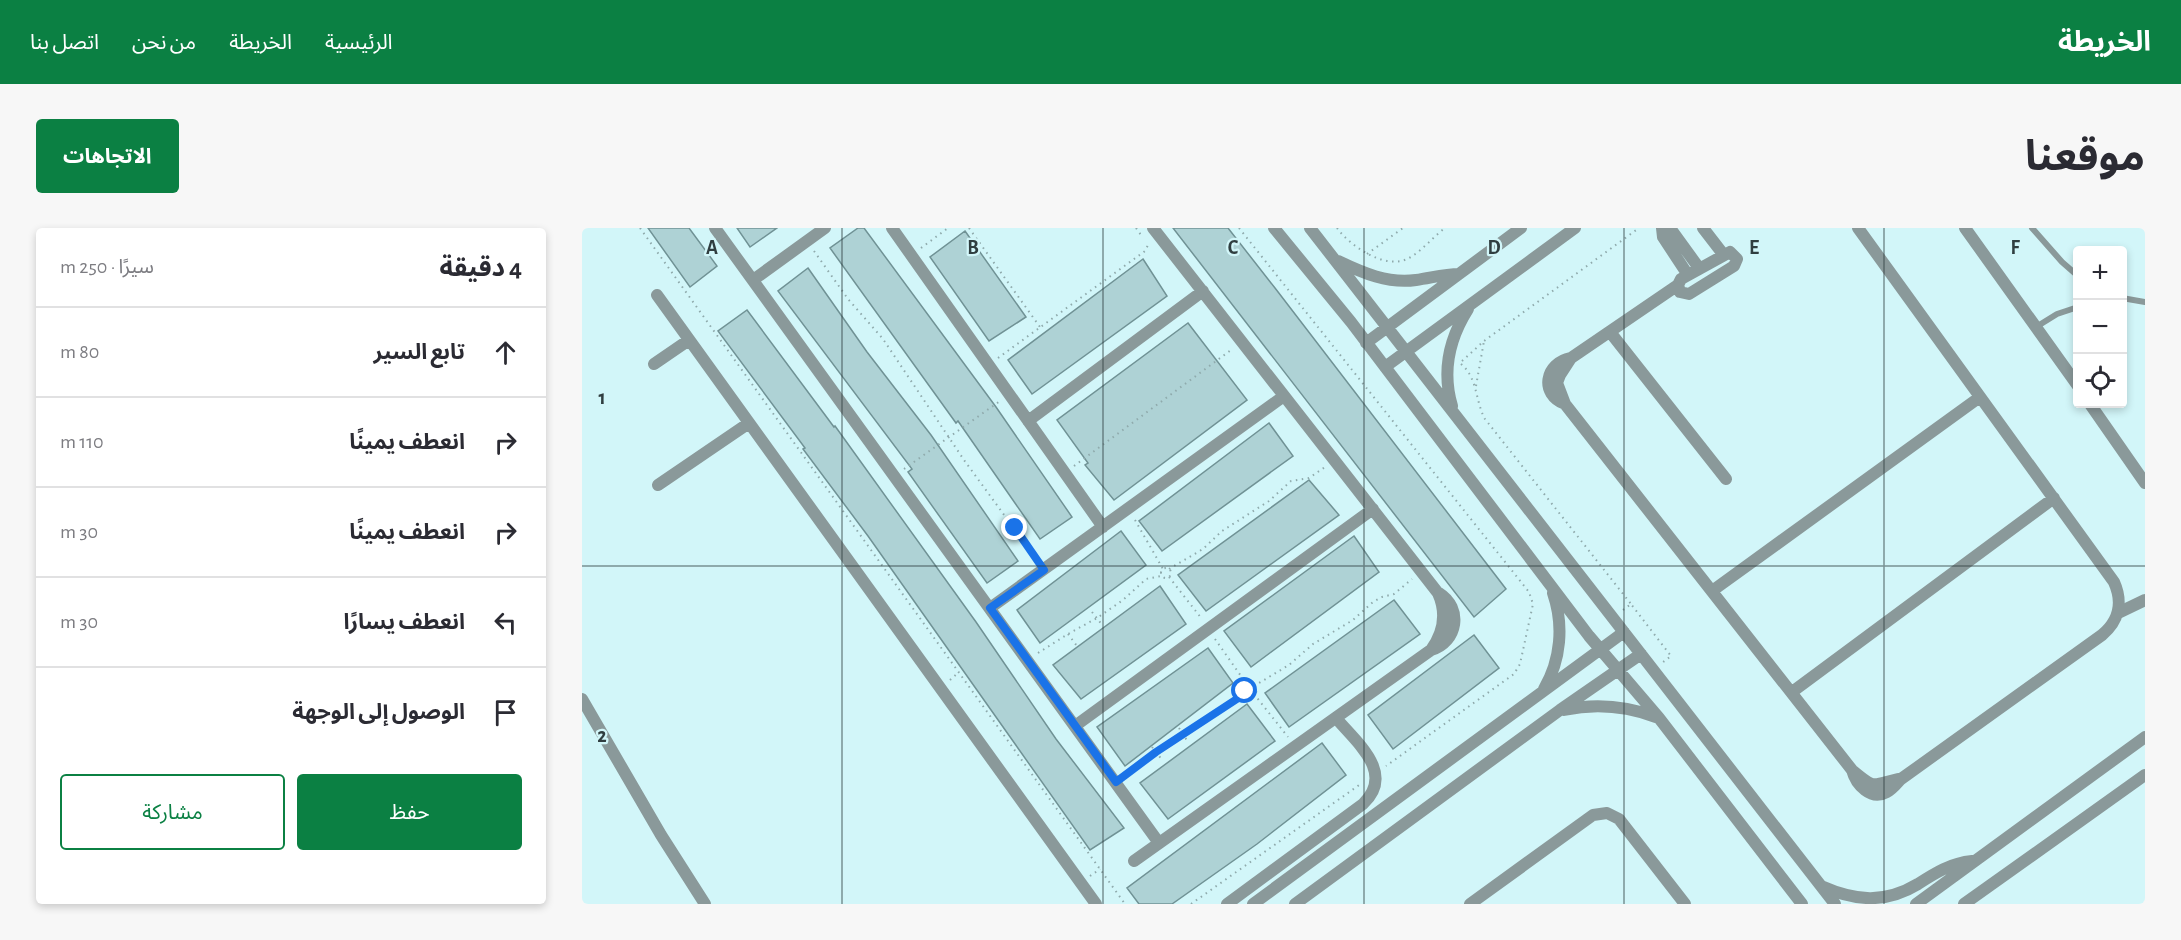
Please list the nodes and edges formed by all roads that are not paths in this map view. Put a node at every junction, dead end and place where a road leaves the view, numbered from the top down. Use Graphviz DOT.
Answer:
graph roads {
  1 [pos="715,228"];
  2 [pos="825,228"];
  3 [pos="892,228"];
  4 [pos="1153,228"];
  5 [pos="1274,228"];
  6 [pos="1310,228"];
  7 [pos="1521,228"];
  8 [pos="1575,228"];
  9 [pos="1662,228"];
  10 [pos="1670,228"];
  11 [pos="1703,228"];
  12 [pos="1858,228"];
  13 [pos="1965,228"];
  14 [pos="2032,228"];
  15 [pos="1723,254"];
  16 [pos="1335,260"];
  17 [pos="1693,271"];
  18 [pos="2073,272"];
  19 [pos="1459,274"];
  20 [pos="753,280"];
  21 [pos="1678,285"];
  22 [pos="1203,291"];
  23 [pos="657,295"];
  24 [pos="2127,300"];
  25 [pos="1472,302"];
  26 [pos="2145,302"];
  27 [pos="2073,309"];
  28 [pos="1388,327"];
  29 [pos="2036,327"];
  30 [pos="1610,332"];
  31 [pos="689,340"];
  32 [pos="1366,343"];
  33 [pos="1406,351"];
  34 [pos="654,364"];
  35 [pos="1385,367"];
  36 [pos="2073,379"];
  37 [pos="1284,396"];
  38 [pos="1980,397"];
  39 [pos="2093,408"];
  40 [pos="1456,416"];
  41 [pos="1028,421"];
  42 [pos="749,423"];
  43 [pos="1726,479"];
  44 [pos="2145,483"];
  45 [pos="658,485"];
  46 [pos="2054,498"];
  47 [pos="1373,509"];
  48 [pos="1103,527"];
  49 [pos="1551,588"];
  50 [pos="1712,591"];
  51 [pos="2145,600"];
  52 [pos="990,608"];
  53 [pos="2118,613"];
  54 [pos="1624,632"];
  55 [pos="1600,649"];
  56 [pos="1641,654"];
  57 [pos="1618,670"];
  58 [pos="1792,692"];
  59 [pos="1540,695"];
  60 [pos="582,699"];
  61 [pos="1560,710"];
  62 [pos="1336,718"];
  63 [pos="1659,718"];
  64 [pos="1075,726"];
  65 [pos="2145,737"];
  66 [pos="2145,775"];
  67 [pos="1159,843"];
  68 [pos="1134,861"];
  69 [pos="1973,861"];
  70 [pos="1820,885"];
  71 [pos="705,904"];
  72 [pos="1095,904"];
  73 [pos="1227,904"];
  74 [pos="1253,904"];
  75 [pos="1295,904"];
  76 [pos="1470,904"];
  77 [pos="1685,904"];
  78 [pos="1802,904"];
  79 [pos="1835,904"];
  80 [pos="1916,904"];
  81 [pos="1964,904"];
  1 -- 20 [label="street"];
  2 -- 20 [label="street"];
  3 -- 41 [label="street"];
  4 -- 22 [label="street"];
  5 -- 32 [label="street"];
  6 -- 16 [label="street"];
  7 -- 19 [label="street"];
  8 -- 25 [label="street"];
  9 -- 17 [label="street"];
  10 -- 17 [label="street"];
  11 -- 15 [label="street"];
  12 -- 38 [label="street"];
  13 -- 29 [label="street"];
  14 -- 18 [label="lane"];
  15 -- 17 [label="street"];
  15 -- 21 [label="street"];
  16 -- 19 [label="street"];
  16 -- 28 [label="street"];
  17 -- 21 [label="street"];
  19 -- 28 [label="street"];
  20 -- 52 [label="street"];
  21 -- 30 [label="street"];
  22 -- 37 [label="street"];
  22 -- 41 [label="street"];
  23 -- 31 [label="street"];
  24 -- 26 [label="lane"];
  25 -- 33 [label="street"];
  25 -- 40 [label="street"];
  27 -- 29 [label="lane"];
  28 -- 32 [label="street"];
  28 -- 33 [label="street"];
  29 -- 36 [label="street"];
  30 -- 43 [label="street"];
  30 -- 50 [label="street"];
  31 -- 34 [label="street"];
  31 -- 42 [label="street"];
  32 -- 35 [label="street"];
  33 -- 35 [label="street"];
  33 -- 40 [label="street"];
  35 -- 49 [label="street"];
  37 -- 47 [label="street"];
  37 -- 48 [label="street"];
  38 -- 46 [label="street"];
  38 -- 50 [label="street"];
  39 -- 44 [label="street"];
  40 -- 54 [label="street"];
  41 -- 48 [label="street"];
  42 -- 45 [label="street"];
  42 -- 72 [label="street"];
  46 -- 53 [label="street"];
  46 -- 58 [label="street"];
  47 -- 62 [label="street"];
  47 -- 64 [label="street"];
  48 -- 52 [label="street"];
  49 -- 55 [label="street"];
  49 -- 59 [label="street"];
  50 -- 58 [label="street"];
  51 -- 53 [label="street"];
  52 -- 64 [label="street"];
  53 -- 58 [label="street"];
  54 -- 55 [label="street"];
  54 -- 56 [label="street"];
  55 -- 57 [label="street"];
  55 -- 59 [label="street"];
  56 -- 57 [label="street"];
  56 -- 70 [label="street"];
  57 -- 61 [label="street"];
  57 -- 63 [label="street"];
  59 -- 74 [label="street"];
  60 -- 71 [label="street"];
  61 -- 63 [label="street"];
  61 -- 75 [label="street"];
  62 -- 67 [label="street"];
  62 -- 73 [label="street"];
  63 -- 78 [label="street"];
  64 -- 67 [label="street"];
  65 -- 69 [label="street"];
  66 -- 81 [label="street"];
  67 -- 68 [label="street"];
  69 -- 70 [label="street"];
  69 -- 80 [label="street"];
  70 -- 79 [label="street"];
  76 -- 77 [label="street"];
}
